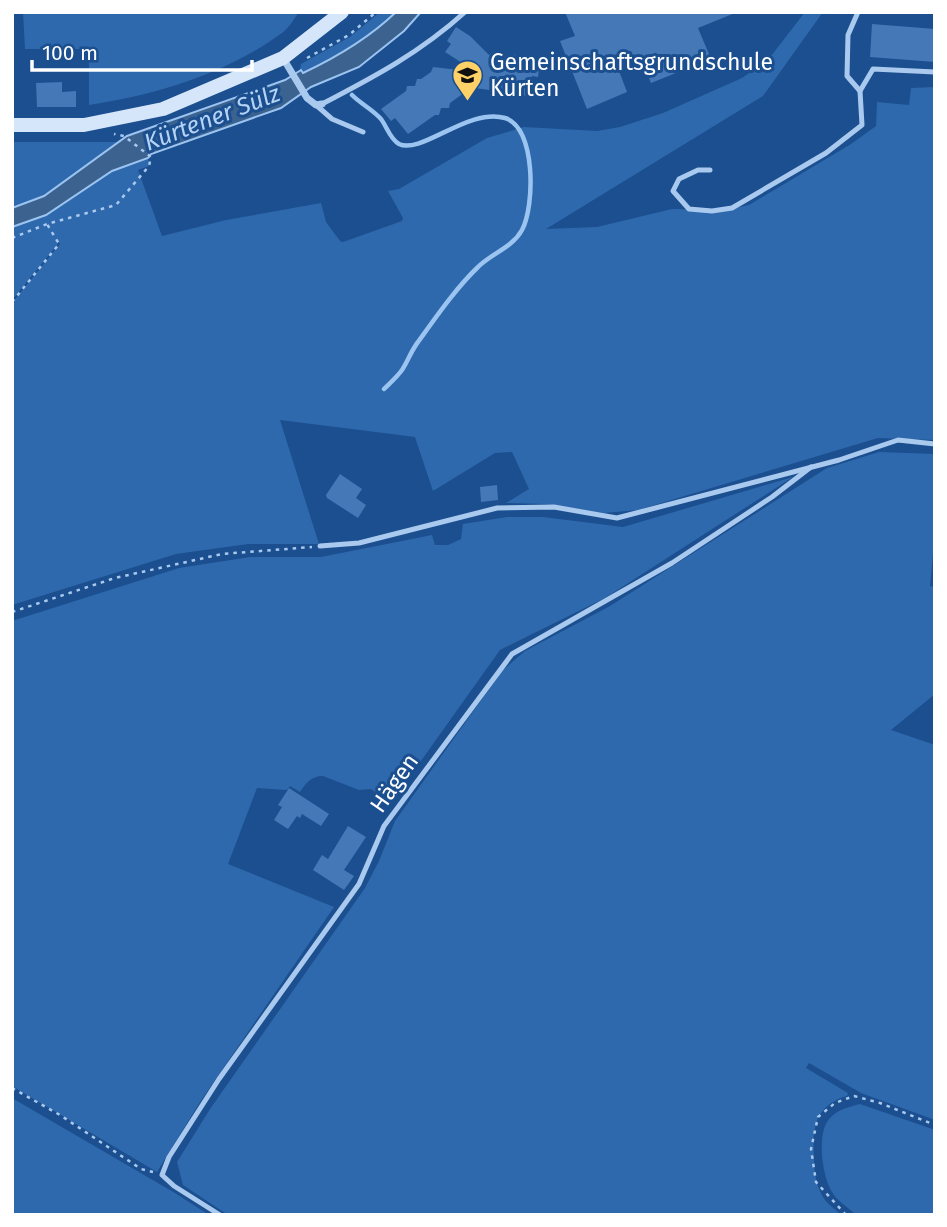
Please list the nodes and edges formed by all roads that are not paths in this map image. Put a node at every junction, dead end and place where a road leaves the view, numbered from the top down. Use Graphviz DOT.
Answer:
graph roads {
  1 [pos="342,12"];
  2 [pos="464,12"];
  3 [pos="858,12"];
  4 [pos="286,63"];
  5 [pos="935,72"];
  6 [pos="860,91"];
  7 [pos="319,105"];
  8 [pos="12,125"];
  9 [pos="363,132"];
  10 [pos="710,170"];
  11 [pos="935,444"];
  12 [pos="811,467"];
  13 [pos="320,546"];
  14 [pos="220,1215"];
  1 -- 4 [label="main road"];
  2 -- 7 [label="lane"];
  3 -- 6 [label="lane"];
  4 -- 7 [label="street"];
  4 -- 8 [label="main road"];
  5 -- 6 [label="lane"];
  6 -- 10 [label="lane"];
  7 -- 9 [label="lane"];
  11 -- 12 [label="lane, Hägen"];
  12 -- 13 [label="lane, Hägen"];
  12 -- 14 [label="lane, Hägen"];
}
